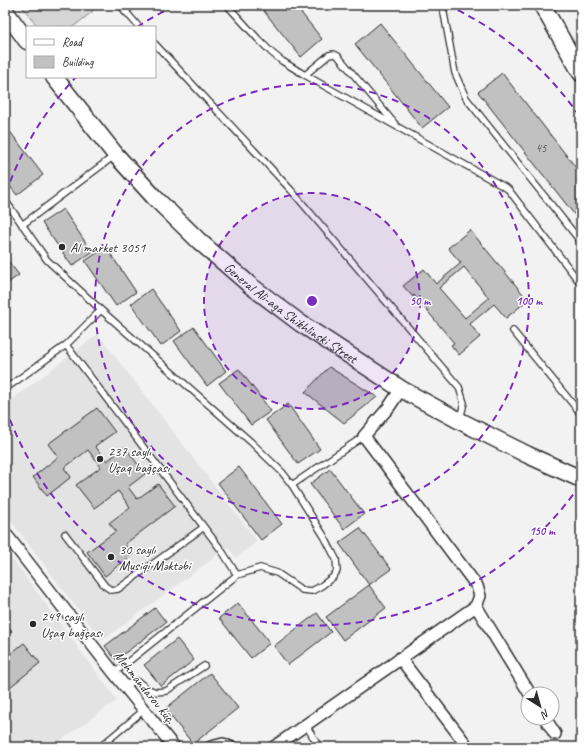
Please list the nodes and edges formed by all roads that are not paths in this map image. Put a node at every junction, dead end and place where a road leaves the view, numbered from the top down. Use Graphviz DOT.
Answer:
graph roads {
  1 [pos="120,5"];
  2 [pos="133,5"];
  3 [pos="227,5"];
  4 [pos="442,5"];
  5 [pos="542,5"];
  6 [pos="5,11"];
  7 [pos="125,12"];
  8 [pos="139,26"];
  9 [pos="26,40"];
  10 [pos="156,45"];
  11 [pos="581,73"];
  12 [pos="304,75"];
  13 [pos="55,78"];
  14 [pos="398,127"];
  15 [pos="115,154"];
  16 [pos="5,200"];
  17 [pos="22,225"];
  18 [pos="581,242"];
  19 [pos="581,284"];
  20 [pos="101,310"];
  21 [pos="513,331"];
  22 [pos="66,345"];
  23 [pos="5,389"];
  24 [pos="401,389"];
  25 [pos="581,414"];
  26 [pos="460,421"];
  27 [pos="364,436"];
  28 [pos="581,479"];
  29 [pos="292,485"];
  30 [pos="204,527"];
  31 [pos="5,533"];
  32 [pos="65,534"];
  33 [pos="237,575"];
  34 [pos="476,606"];
  35 [pos="400,658"];
  36 [pos="204,666"];
  37 [pos="114,673"];
  38 [pos="125,686"];
  39 [pos="525,686"];
  40 [pos="144,710"];
  41 [pos="306,725"];
  42 [pos="550,726"];
  43 [pos="555,734"];
  44 [pos="100,747"];
  45 [pos="174,747"];
  46 [pos="211,747"];
  47 [pos="230,747"];
  48 [pos="274,747"];
  49 [pos="319,747"];
  50 [pos="468,747"];
  1 -- 7 [label="lane"];
  2 -- 7 [label="lane"];
  3 -- 12 [label="lane"];
  4 -- 18 [label="lane"];
  5 -- 11 [label="main road"];
  6 -- 9 [label="main road"];
  7 -- 8 [label="lane"];
  10 -- 26 [label="lane"];
  12 -- 14 [label="lane"];
  12 -- 14 [label="lane"];
  13 -- 15 [label="main road, General Ali-aga Shikhlinski Street"];
  14 -- 19 [label="lane"];
  15 -- 17 [label="lane"];
  15 -- 24 [label="main road, General Ali-aga Shikhlinski Street"];
  16 -- 17 [label="lane"];
  17 -- 20 [label="lane"];
  20 -- 22 [label="lane"];
  20 -- 29 [label="lane"];
  21 -- 25 [label="lane"];
  22 -- 23 [label="lane"];
  22 -- 30 [label="lane"];
  24 -- 26 [label="main road, General Ali-aga Shikhlinski Street"];
  24 -- 27 [label="street"];
  26 -- 28 [label="main road, General Ali-aga Shikhlinski Street"];
  27 -- 29 [label="lane"];
  27 -- 34 [label="street"];
  29 -- 33 [label="lane"];
  30 -- 32 [label="lane"];
  30 -- 33 [label="lane"];
  31 -- 37 [label="street, Mehmandarov küç."];
  33 -- 37 [label="lane"];
  34 -- 35 [label="street"];
  34 -- 39 [label="street"];
  35 -- 41 [label="street"];
  35 -- 50 [label="street"];
  36 -- 38 [label="lane"];
  37 -- 38 [label="street, Mehmandarov küç."];
  38 -- 40 [label="street, Mehmandarov küç."];
  40 -- 44 [label="lane"];
  40 -- 45 [label="street, Mehmandarov küç."];
  41 -- 48 [label="street"];
  41 -- 49 [label="lane"];
  42 -- 43 [label="street"];
  46 -- 47 [label="street"];
}
